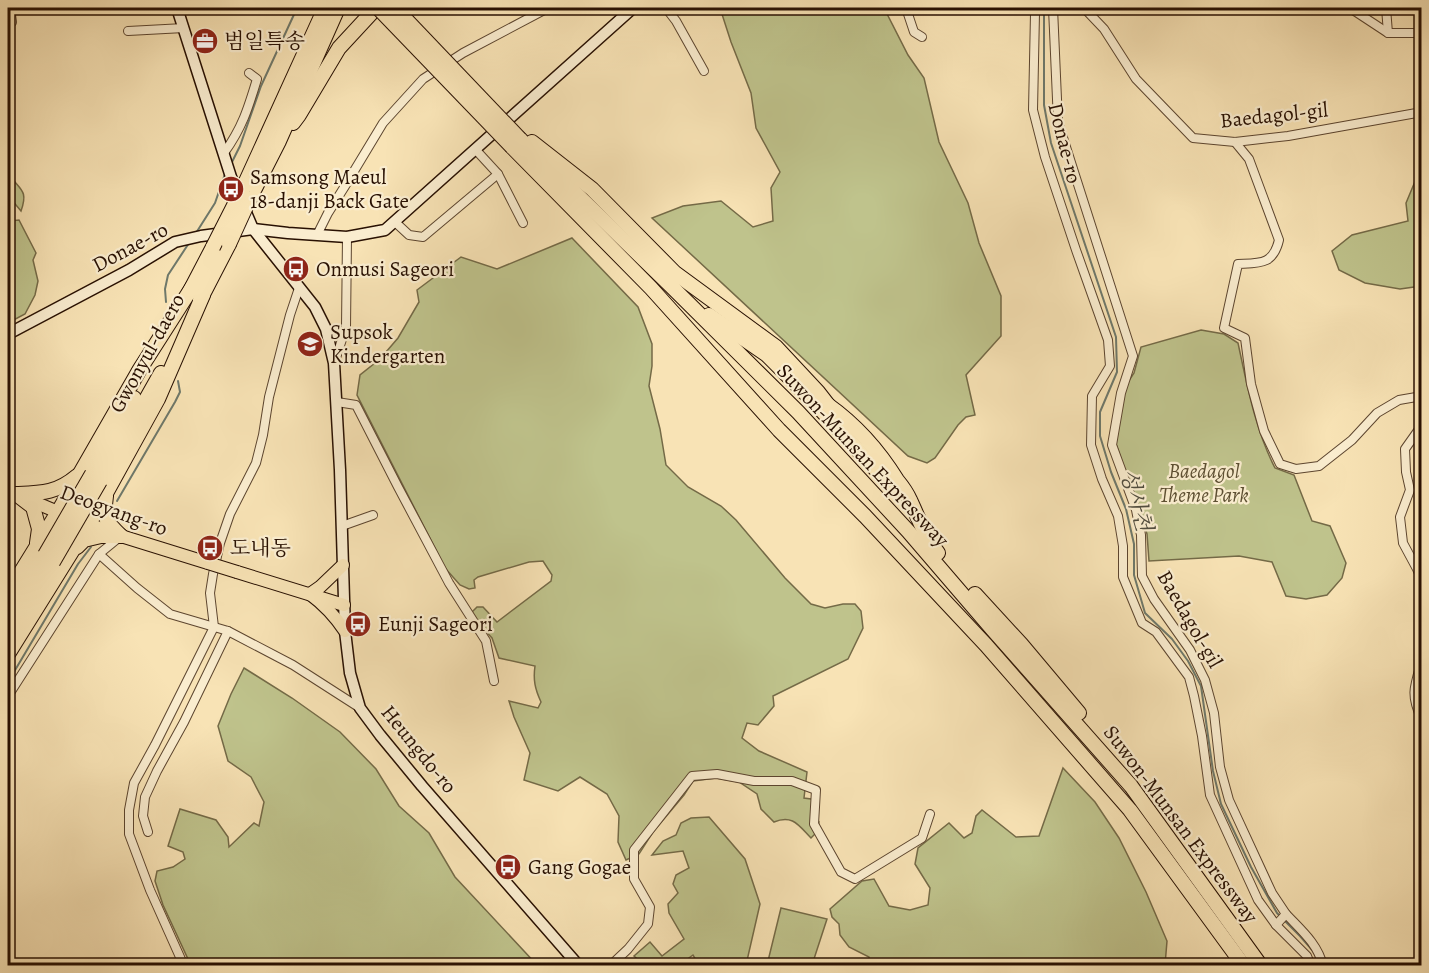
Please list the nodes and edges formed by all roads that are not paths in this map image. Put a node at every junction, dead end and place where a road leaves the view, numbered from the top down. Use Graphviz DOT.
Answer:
graph roads {
  1 [pos="10,8"];
  2 [pos="177,8"];
  3 [pos="325,8"];
  4 [pos="338,8"];
  5 [pos="377,8"];
  6 [pos="395,8"];
  7 [pos="404,8"];
  8 [pos="548,8"];
  9 [pos="633,8"];
  10 [pos="666,8"];
  11 [pos="906,8"];
  12 [pos="1033,8"];
  13 [pos="1053,8"];
  14 [pos="1084,8"];
  15 [pos="1350,8"];
  16 [pos="1386,8"];
  17 [pos="8,22"];
  18 [pos="184,28"];
  19 [pos="128,31"];
  20 [pos="1388,33"];
  21 [pos="1422,33"];
  22 [pos="922,38"];
  23 [pos="704,71"];
  24 [pos="249,73"];
  25 [pos="1422,112"];
  26 [pos="279,141"];
  27 [pos="519,141"];
  28 [pos="1235,142"];
  29 [pos="475,150"];
  30 [pos="224,155"];
  31 [pos="498,174"];
  32 [pos="247,193"];
  33 [pos="394,222"];
  34 [pos="523,223"];
  35 [pos="253,229"];
  36 [pos="317,235"];
  37 [pos="347,237"];
  38 [pos="671,286"];
  39 [pos="299,288"];
  40 [pos="198,290"];
  41 [pos="8,334"];
  42 [pos="334,363"];
  43 [pos="1422,396"];
  44 [pos="337,402"];
  45 [pos="828,405"];
  46 [pos="1422,425"];
  47 [pos="95,480"];
  48 [pos="12,492"];
  49 [pos="58,512"];
  50 [pos="373,515"];
  51 [pos="89,524"];
  52 [pos="342,526"];
  53 [pos="121,536"];
  54 [pos="45,554"];
  55 [pos="99,554"];
  56 [pos="68,557"];
  57 [pos="343,565"];
  58 [pos="1422,580"];
  59 [pos="8,593"];
  60 [pos="310,594"];
  61 [pos="344,605"];
  62 [pos="8,616"];
  63 [pos="214,627"];
  64 [pos="228,631"];
  65 [pos="345,631"];
  66 [pos="8,637"];
  67 [pos="8,654"];
  68 [pos="1422,661"];
  69 [pos="494,681"];
  70 [pos="1417,688"];
  71 [pos="8,696"];
  72 [pos="1066,704"];
  73 [pos="360,708"];
  74 [pos="1422,720"];
  75 [pos="930,814"];
  76 [pos="148,832"];
  77 [pos="1281,919"];
  78 [pos="184,966"];
  79 [pos="579,966"];
  80 [pos="610,966"];
  81 [pos="1244,966"];
  82 [pos="1261,966"];
  83 [pos="1311,966"];
  84 [pos="1323,966"];
  1 -- 17 [label="street"];
  2 -- 18 [label="street, Heungdo-ro"];
  3 -- 32 [label="highway"];
  4 -- 26 [label="highway"];
  5 -- 26 [label="highway"];
  5 -- 27 [label="highway, Suwon-Munsan Expressway, bridge"];
  6 -- 27 [label="highway, Suwon-Munsan Expressway, bridge"];
  7 -- 27 [label="highway"];
  8 -- 36 [label="street"];
  9 -- 29 [label="street, Donae-ro"];
  10 -- 23 [label="street"];
  11 -- 22 [label="street"];
  12 -- 77 [label="street, Donae-ro"];
  13 -- 77 [label="street, Baedagol-gil"];
  14 -- 28 [label="street, Baedagol-gil"];
  15 -- 20 [label="street"];
  16 -- 20 [label="street"];
  18 -- 19 [label="street"];
  18 -- 30 [label="street, Heungdo-ro"];
  20 -- 21 [label="street"];
  24 -- 30 [label="street"];
  25 -- 28 [label="street, Baedagol-gil"];
  26 -- 32 [label="highway"];
  27 -- 38 [label="highway, Suwon-Munsan Expressway"];
  27 -- 45 [label="highway"];
  27 -- 81 [label="highway, Suwon-Munsan Expressway"];
  28 -- 43 [label="street"];
  29 -- 31 [label="street"];
  29 -- 33 [label="street, Donae-ro"];
  30 -- 35 [label="street, Heungdo-ro"];
  31 -- 33 [label="street"];
  31 -- 34 [label="street"];
  32 -- 40 [label="highway, Gwonyul-daero, bridge"];
  32 -- 40 [label="highway, Gwonyul-daero, bridge"];
  33 -- 37 [label="street, Donae-ro"];
  35 -- 36 [label="street, Donae-ro"];
  35 -- 39 [label="street, Heungdo-ro"];
  35 -- 41 [label="street, Donae-ro"];
  36 -- 37 [label="street, Donae-ro"];
  37 -- 42 [label="street"];
  38 -- 45 [label="highway"];
  38 -- 72 [label="highway, Suwon-Munsan Expressway"];
  39 -- 42 [label="street, Heungdo-ro"];
  39 -- 63 [label="street"];
  40 -- 47 [label="highway, Gwonyul-daero"];
  40 -- 47 [label="highway"];
  42 -- 44 [label="street, Heungdo-ro"];
  44 -- 52 [label="street, Heungdo-ro"];
  44 -- 69 [label="street"];
  45 -- 72 [label="highway"];
  46 -- 58 [label="street"];
  47 -- 48 [label="highway"];
  47 -- 49 [label="highway"];
  47 -- 51 [label="highway"];
  47 -- 53 [label="highway"];
  47 -- 54 [label="highway, bridge"];
  48 -- 49 [label="main road, Deogyang-ro"];
  48 -- 54 [label="highway"];
  49 -- 51 [label="main road, Deogyang-ro"];
  49 -- 54 [label="highway"];
  50 -- 52 [label="street"];
  51 -- 53 [label="main road, Deogyang-ro"];
  51 -- 56 [label="highway"];
  52 -- 57 [label="street, Heungdo-ro"];
  53 -- 55 [label="street"];
  53 -- 56 [label="highway"];
  53 -- 60 [label="main road, Deogyang-ro, bridge"];
  54 -- 56 [label="highway"];
  54 -- 59 [label="highway"];
  54 -- 62 [label="highway"];
  54 -- 66 [label="highway"];
  55 -- 63 [label="street"];
  55 -- 71 [label="street"];
  56 -- 67 [label="highway"];
  57 -- 60 [label="main road"];
  57 -- 61 [label="street, Heungdo-ro"];
  60 -- 61 [label="main road"];
  60 -- 65 [label="main road"];
  61 -- 65 [label="street, Heungdo-ro"];
  63 -- 64 [label="street"];
  63 -- 78 [label="street"];
  64 -- 73 [label="street"];
  64 -- 76 [label="street"];
  65 -- 73 [label="street, Heungdo-ro"];
  68 -- 70 [label="street"];
  70 -- 74 [label="street"];
  72 -- 82 [label="highway, Suwon-Munsan Expressway"];
  73 -- 79 [label="street, Heungdo-ro"];
  75 -- 80 [label="street"];
  77 -- 83 [label="street"];
  77 -- 84 [label="street"];
}
